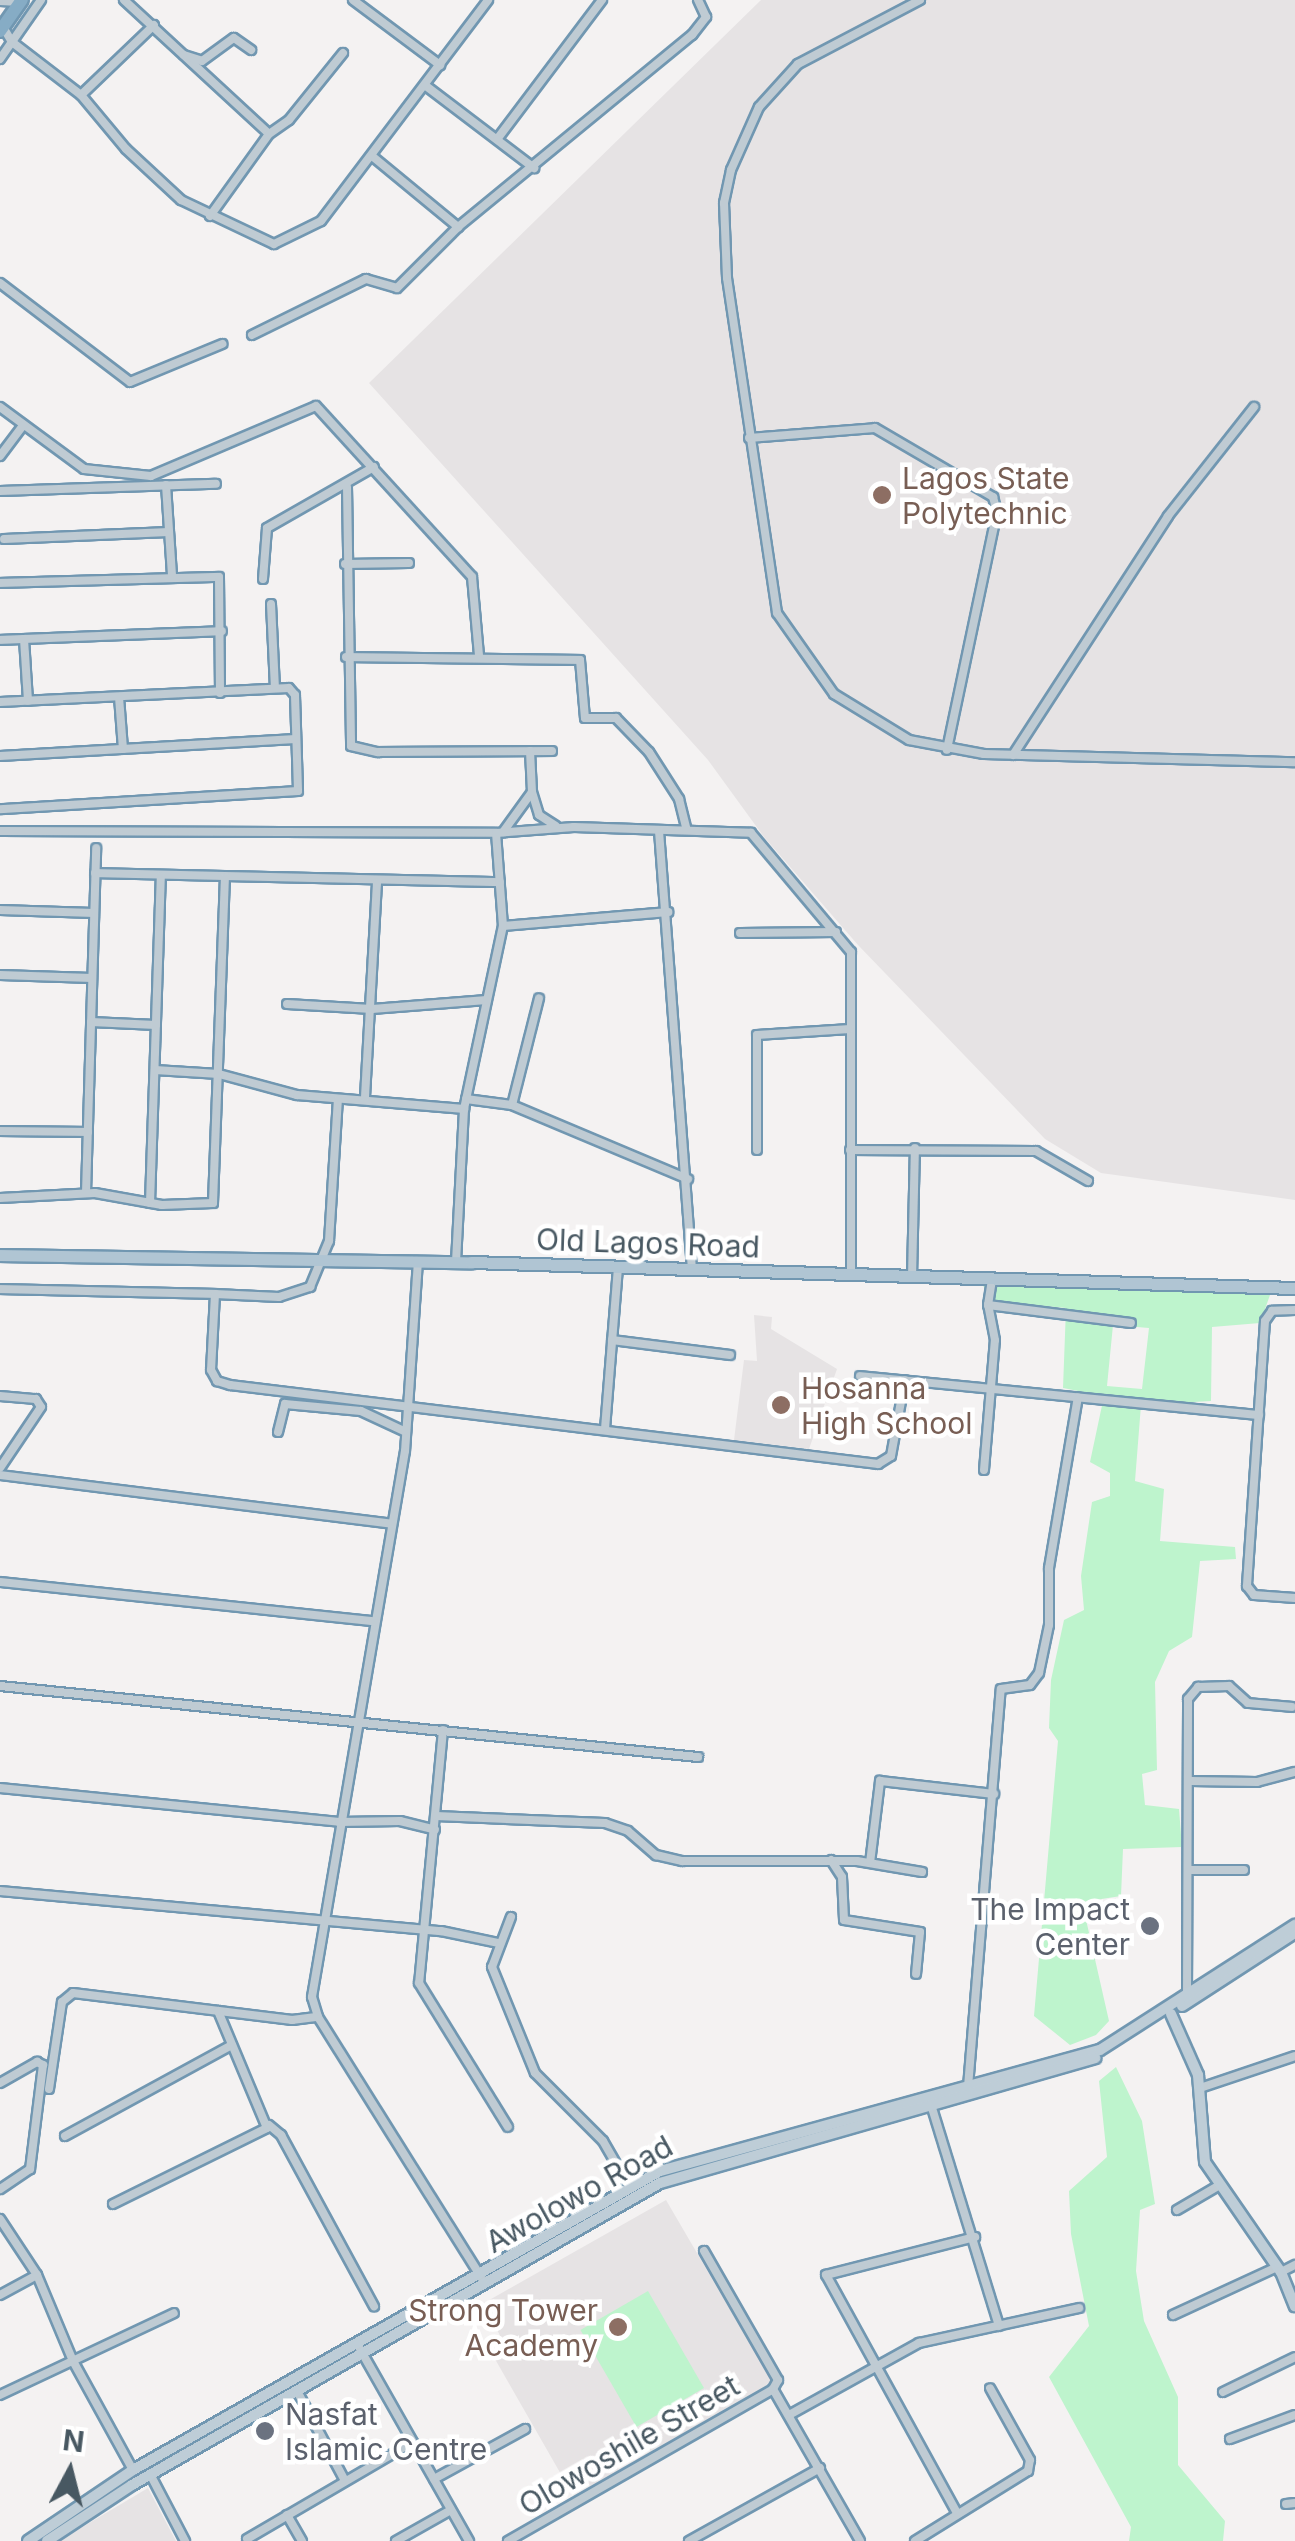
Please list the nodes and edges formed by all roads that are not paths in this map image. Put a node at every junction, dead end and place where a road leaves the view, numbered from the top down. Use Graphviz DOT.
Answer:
graph roads {
  1 [pos="41,0"];
  2 [pos="124,0"];
  3 [pos="353,0"];
  4 [pos="488,0"];
  5 [pos="602,0"];
  6 [pos="698,0"];
  7 [pos="920,0"];
  8 [pos="0,1"];
  9 [pos="21,1"];
  10 [pos="154,25"];
  11 [pos="2,29"];
  12 [pos="12,42"];
  13 [pos="251,50"];
  14 [pos="342,53"];
  15 [pos="184,55"];
  16 [pos="0,59"];
  17 [pos="440,65"];
  18 [pos="426,86"];
  19 [pos="81,95"];
  20 [pos="269,134"];
  21 [pos="498,138"];
  22 [pos="372,156"];
  23 [pos="534,168"];
  24 [pos="210,216"];
  25 [pos="458,227"];
  26 [pos="0,283"];
  27 [pos="252,335"];
  28 [pos="222,344"];
  29 [pos="0,406"];
  30 [pos="1254,407"];
  31 [pos="23,424"];
  32 [pos="749,438"];
  33 [pos="0,456"];
  34 [pos="374,467"];
  35 [pos="216,484"];
  36 [pos="166,485"];
  37 [pos="347,488"];
  38 [pos="0,490"];
  39 [pos="169,532"];
  40 [pos="4,539"];
  41 [pos="408,563"];
  42 [pos="345,564"];
  43 [pos="172,576"];
  44 [pos="263,580"];
  45 [pos="0,583"];
  46 [pos="271,604"];
  47 [pos="222,631"];
  48 [pos="24,639"];
  49 [pos="0,640"];
  50 [pos="479,655"];
  51 [pos="346,657"];
  52 [pos="274,688"];
  53 [pos="220,693"];
  54 [pos="119,697"];
  55 [pos="28,700"];
  56 [pos="0,702"];
  57 [pos="296,739"];
  58 [pos="123,749"];
  59 [pos="530,750"];
  60 [pos="947,750"];
  61 [pos="552,751"];
  62 [pos="1013,755"];
  63 [pos="0,756"];
  64 [pos="1295,762"];
  65 [pos="532,792"];
  66 [pos="0,809"];
  67 [pos="559,828"];
  68 [pos="687,830"];
  69 [pos="0,831"];
  70 [pos="659,831"];
  71 [pos="499,832"];
  72 [pos="96,848"];
  73 [pos="95,873"];
  74 [pos="162,876"];
  75 [pos="224,877"];
  76 [pos="378,882"];
  77 [pos="500,882"];
  78 [pos="0,910"];
  79 [pos="94,912"];
  80 [pos="668,912"];
  81 [pos="502,926"];
  82 [pos="836,932"];
  83 [pos="740,933"];
  84 [pos="0,975"];
  85 [pos="92,978"];
  86 [pos="539,998"];
  87 [pos="487,1000"];
  88 [pos="287,1004"];
  89 [pos="372,1009"];
  90 [pos="91,1022"];
  91 [pos="156,1024"];
  92 [pos="850,1028"];
  93 [pos="155,1070"];
  94 [pos="219,1074"];
  95 [pos="366,1097"];
  96 [pos="338,1099"];
  97 [pos="465,1104"];
  98 [pos="512,1104"];
  99 [pos="0,1131"];
  100 [pos="88,1132"];
  101 [pos="915,1148"];
  102 [pos="757,1150"];
  103 [pos="850,1150"];
  104 [pos="688,1179"];
  105 [pos="1088,1181"];
  106 [pos="86,1193"];
  107 [pos="0,1198"];
  108 [pos="150,1202"];
  109 [pos="0,1255"];
  110 [pos="320,1259"];
  111 [pos="418,1261"];
  112 [pos="456,1262"];
  113 [pos="618,1267"];
  114 [pos="692,1269"];
  115 [pos="851,1276"];
  116 [pos="912,1278"];
  117 [pos="992,1280"];
  118 [pos="0,1288"];
  119 [pos="1295,1288"];
  120 [pos="215,1294"];
  121 [pos="988,1306"];
  122 [pos="1295,1310"];
  123 [pos="1131,1323"];
  124 [pos="612,1340"];
  125 [pos="730,1355"];
  126 [pos="860,1376"];
  127 [pos="905,1380"];
  128 [pos="990,1386"];
  129 [pos="0,1396"];
  130 [pos="1078,1397"];
  131 [pos="405,1405"];
  132 [pos="1259,1415"];
  133 [pos="605,1429"];
  134 [pos="404,1431"];
  135 [pos="278,1432"];
  136 [pos="984,1470"];
  137 [pos="0,1471"];
  138 [pos="392,1524"];
  139 [pos="0,1582"];
  140 [pos="1295,1598"];
  141 [pos="372,1621"];
  142 [pos="0,1686"];
  143 [pos="1292,1707"];
  144 [pos="356,1721"];
  145 [pos="443,1730"];
  146 [pos="698,1758"];
  147 [pos="1295,1772"];
  148 [pos="1190,1782"];
  149 [pos="0,1788"];
  150 [pos="994,1794"];
  151 [pos="436,1816"];
  152 [pos="339,1822"];
  153 [pos="435,1830"];
  154 [pos="831,1860"];
  155 [pos="870,1863"];
  156 [pos="1188,1870"];
  157 [pos="1244,1870"];
  158 [pos="922,1872"];
  159 [pos="0,1892"];
  160 [pos="511,1917"];
  161 [pos="326,1922"];
  162 [pos="1295,1925"];
  163 [pos="423,1930"];
  164 [pos="1295,1934"];
  165 [pos="498,1943"];
  166 [pos="916,1974"];
  167 [pos="1187,1995"];
  168 [pos="218,2012"];
  169 [pos="1170,2014"];
  170 [pos="318,2018"];
  171 [pos="232,2045"];
  172 [pos="1113,2046"];
  173 [pos="1102,2052"];
  174 [pos="1295,2056"];
  175 [pos="0,2083"];
  176 [pos="1200,2088"];
  177 [pos="49,2089"];
  178 [pos="968,2090"];
  179 [pos="932,2108"];
  180 [pos="269,2125"];
  181 [pos="508,2128"];
  182 [pos="65,2136"];
  183 [pos="1218,2186"];
  184 [pos="630,2188"];
  185 [pos="0,2189"];
  186 [pos="113,2204"];
  187 [pos="1177,2210"];
  188 [pos="0,2219"];
  189 [pos="975,2237"];
  190 [pos="704,2252"];
  191 [pos="1295,2266"];
  192 [pos="1279,2269"];
  193 [pos="36,2276"];
  194 [pos="483,2281"];
  195 [pos="0,2296"];
  196 [pos="374,2306"];
  197 [pos="1295,2306"];
  198 [pos="1079,2308"];
  199 [pos="174,2313"];
  200 [pos="1173,2315"];
  201 [pos="1000,2326"];
  202 [pos="360,2349"];
  203 [pos="1295,2357"];
  204 [pos="73,2361"];
  205 [pos="870,2364"];
  206 [pos="990,2388"];
  207 [pos="773,2389"];
  208 [pos="296,2391"];
  209 [pos="1222,2392"];
  210 [pos="0,2395"];
  211 [pos="789,2414"];
  212 [pos="1295,2415"];
  213 [pos="526,2429"];
  214 [pos="1230,2440"];
  215 [pos="413,2442"];
  216 [pos="820,2468"];
  217 [pos="133,2470"];
  218 [pos="150,2474"];
  219 [pos="434,2479"];
  220 [pos="345,2481"];
  221 [pos="451,2510"];
  222 [pos="958,2514"];
  223 [pos="287,2516"];
  224 [pos="247,2539"];
  225 [pos="28,2541"];
  226 [pos="46,2541"];
  227 [pos="185,2541"];
  228 [pos="302,2541"];
  229 [pos="396,2541"];
  230 [pos="469,2541"];
  231 [pos="508,2541"];
  232 [pos="688,2541"];
  233 [pos="860,2541"];
  234 [pos="915,2541"];
  1 -- 12 [label="street"];
  2 -- 10 [label="street"];
  3 -- 17 [label="street"];
  4 -- 17 [label="street"];
  5 -- 21 [label="street"];
  6 -- 23 [label="street"];
  7 -- 32 [label="street"];
  8 -- 9 [label="street"];
  9 -- 11 [label="highway"];
  10 -- 15 [label="street"];
  10 -- 19 [label="street"];
  11 -- 12 [label="street"];
  12 -- 16 [label="street"];
  12 -- 19 [label="street"];
  13 -- 15 [label="street"];
  14 -- 20 [label="street"];
  15 -- 20 [label="street"];
  17 -- 18 [label="street"];
  18 -- 21 [label="street"];
  18 -- 22 [label="street"];
  19 -- 24 [label="street"];
  20 -- 24 [label="street"];
  21 -- 23 [label="street"];
  22 -- 24 [label="street"];
  22 -- 25 [label="street"];
  23 -- 25 [label="street"];
  25 -- 27 [label="street"];
  26 -- 28 [label="street"];
  29 -- 31 [label="street"];
  30 -- 62 [label="street"];
  31 -- 33 [label="street"];
  31 -- 34 [label="street"];
  32 -- 60 [label="street"];
  32 -- 60 [label="street"];
  34 -- 37 [label="street"];
  34 -- 50 [label="street"];
  35 -- 36 [label="street"];
  36 -- 38 [label="street"];
  36 -- 39 [label="street"];
  37 -- 42 [label="street"];
  37 -- 44 [label="street"];
  39 -- 40 [label="street"];
  39 -- 43 [label="street"];
  41 -- 42 [label="street"];
  42 -- 51 [label="street"];
  43 -- 45 [label="street"];
  43 -- 47 [label="street"];
  46 -- 52 [label="street"];
  47 -- 48 [label="street"];
  47 -- 53 [label="street"];
  48 -- 49 [label="street"];
  48 -- 55 [label="street"];
  50 -- 51 [label="street"];
  50 -- 68 [label="street"];
  51 -- 59 [label="street"];
  52 -- 53 [label="street"];
  52 -- 57 [label="street"];
  53 -- 54 [label="street"];
  54 -- 55 [label="street"];
  54 -- 58 [label="street"];
  55 -- 56 [label="street"];
  57 -- 58 [label="street"];
  57 -- 66 [label="street"];
  58 -- 63 [label="street"];
  59 -- 61 [label="street"];
  59 -- 65 [label="street"];
  60 -- 62 [label="street"];
  62 -- 64 [label="street"];
  65 -- 67 [label="street"];
  65 -- 71 [label="street"];
  67 -- 70 [label="street"];
  67 -- 71 [label="street"];
  68 -- 70 [label="street"];
  68 -- 82 [label="street"];
  69 -- 71 [label="street"];
  70 -- 80 [label="street"];
  71 -- 77 [label="street"];
  72 -- 73 [label="street"];
  73 -- 74 [label="street"];
  73 -- 79 [label="street"];
  74 -- 75 [label="street"];
  74 -- 91 [label="street"];
  75 -- 76 [label="street"];
  75 -- 94 [label="street"];
  76 -- 77 [label="street"];
  76 -- 89 [label="street"];
  77 -- 81 [label="street"];
  78 -- 79 [label="street"];
  79 -- 85 [label="street"];
  80 -- 81 [label="street"];
  80 -- 104 [label="street"];
  81 -- 87 [label="street"];
  82 -- 83 [label="street"];
  82 -- 92 [label="street"];
  84 -- 85 [label="street"];
  85 -- 90 [label="street"];
  86 -- 98 [label="street"];
  87 -- 89 [label="street"];
  87 -- 97 [label="street"];
  88 -- 89 [label="street"];
  89 -- 95 [label="street"];
  90 -- 91 [label="street"];
  90 -- 100 [label="street"];
  91 -- 93 [label="street"];
  92 -- 102 [label="street"];
  92 -- 103 [label="street"];
  93 -- 94 [label="street"];
  93 -- 108 [label="street"];
  94 -- 96 [label="street"];
  94 -- 108 [label="street"];
  95 -- 96 [label="street"];
  95 -- 97 [label="street"];
  96 -- 110 [label="street"];
  97 -- 98 [label="street"];
  97 -- 112 [label="street"];
  98 -- 104 [label="street"];
  99 -- 100 [label="street"];
  100 -- 106 [label="street"];
  101 -- 103 [label="street"];
  101 -- 105 [label="street"];
  101 -- 116 [label="street"];
  103 -- 115 [label="street"];
  104 -- 114 [label="street"];
  106 -- 107 [label="street"];
  106 -- 108 [label="street"];
  109 -- 110 [label="main road, Old Lagos Road"];
  110 -- 111 [label="main road, Old Lagos Road"];
  110 -- 120 [label="street"];
  111 -- 112 [label="main road, Old Lagos Road"];
  111 -- 131 [label="street"];
  112 -- 113 [label="main road, Old Lagos Road"];
  113 -- 114 [label="main road, Old Lagos Road"];
  113 -- 124 [label="street"];
  114 -- 115 [label="main road, Old Lagos Road"];
  115 -- 116 [label="main road, Old Lagos Road"];
  116 -- 117 [label="main road, Old Lagos Road"];
  117 -- 119 [label="main road, Old Lagos Road"];
  117 -- 121 [label="street"];
  118 -- 120 [label="street"];
  120 -- 131 [label="street"];
  121 -- 123 [label="street"];
  121 -- 128 [label="street"];
  122 -- 132 [label="street"];
  124 -- 125 [label="street"];
  124 -- 133 [label="street"];
  126 -- 127 [label="street"];
  127 -- 128 [label="street"];
  127 -- 133 [label="street"];
  128 -- 130 [label="street"];
  128 -- 136 [label="street"];
  129 -- 137 [label="street"];
  130 -- 132 [label="street"];
  130 -- 150 [label="street"];
  131 -- 133 [label="street"];
  131 -- 134 [label="street"];
  132 -- 140 [label="street"];
  134 -- 135 [label="street"];
  134 -- 138 [label="street"];
  137 -- 138 [label="street"];
  138 -- 141 [label="street"];
  139 -- 141 [label="street"];
  141 -- 144 [label="street"];
  142 -- 144 [label="street"];
  143 -- 148 [label="street"];
  144 -- 145 [label="street"];
  144 -- 152 [label="street"];
  145 -- 146 [label="street"];
  145 -- 151 [label="street"];
  147 -- 148 [label="street"];
  148 -- 156 [label="street"];
  149 -- 152 [label="street"];
  150 -- 155 [label="street"];
  150 -- 178 [label="street"];
  151 -- 153 [label="street"];
  151 -- 154 [label="street"];
  152 -- 153 [label="street"];
  152 -- 161 [label="street"];
  153 -- 163 [label="street"];
  154 -- 155 [label="street"];
  154 -- 166 [label="street"];
  155 -- 158 [label="street"];
  156 -- 157 [label="street"];
  156 -- 167 [label="street"];
  159 -- 161 [label="street"];
  160 -- 165 [label="street"];
  161 -- 163 [label="street"];
  161 -- 170 [label="street"];
  162 -- 167 [label="main road, Awolowo Road"];
  163 -- 165 [label="street"];
  163 -- 181 [label="street"];
  164 -- 169 [label="main road, Awolowo Road"];
  165 -- 184 [label="street"];
  167 -- 172 [label="main road, Awolowo Road"];
  168 -- 170 [label="street"];
  168 -- 171 [label="street"];
  168 -- 177 [label="street"];
  169 -- 172 [label="main road, Awolowo Road"];
  169 -- 176 [label="main road"];
  170 -- 194 [label="street"];
  171 -- 180 [label="street"];
  171 -- 182 [label="street"];
  172 -- 173 [label="main road, Awolowo Road"];
  173 -- 178 [label="main road, Awolowo Road"];
  173 -- 179 [label="main road, Awolowo Road"];
  174 -- 176 [label="street"];
  175 -- 185 [label="street"];
  176 -- 183 [label="main road"];
  178 -- 184 [label="main road, Awolowo Road"];
  179 -- 189 [label="street"];
  179 -- 194 [label="main road, Awolowo Road"];
  180 -- 186 [label="street"];
  180 -- 196 [label="street"];
  183 -- 187 [label="street"];
  183 -- 192 [label="main road"];
  184 -- 194 [label="main road, Awolowo Road"];
  188 -- 193 [label="street"];
  189 -- 201 [label="street"];
  189 -- 205 [label="street"];
  190 -- 207 [label="street"];
  191 -- 192 [label="street"];
  192 -- 197 [label="main road"];
  192 -- 200 [label="street"];
  193 -- 195 [label="street"];
  193 -- 204 [label="street"];
  194 -- 202 [label="main road, Awolowo Road"];
  198 -- 201 [label="street"];
  199 -- 204 [label="street"];
  201 -- 205 [label="street"];
  202 -- 208 [label="main road, Awolowo Road"];
  202 -- 215 [label="street"];
  202 -- 217 [label="main road, Awolowo Road"];
  203 -- 209 [label="street"];
  204 -- 210 [label="street"];
  204 -- 217 [label="street"];
  205 -- 211 [label="street"];
  205 -- 222 [label="street"];
  206 -- 222 [label="street"];
  207 -- 211 [label="street"];
  207 -- 231 [label="street, Olowoshile Street"];
  208 -- 218 [label="main road, Awolowo Road"];
  208 -- 220 [label="street"];
  211 -- 216 [label="street"];
  212 -- 214 [label="street"];
  213 -- 219 [label="street"];
  215 -- 219 [label="street"];
  215 -- 220 [label="street"];
  216 -- 232 [label="street"];
  216 -- 233 [label="street"];
  217 -- 225 [label="main road, Awolowo Road"];
  218 -- 226 [label="main road, Awolowo Road"];
  218 -- 227 [label="street"];
  219 -- 221 [label="street"];
  220 -- 223 [label="street"];
  221 -- 229 [label="street"];
  221 -- 230 [label="street"];
  222 -- 234 [label="street"];
  223 -- 224 [label="street"];
  223 -- 228 [label="street"];
}
